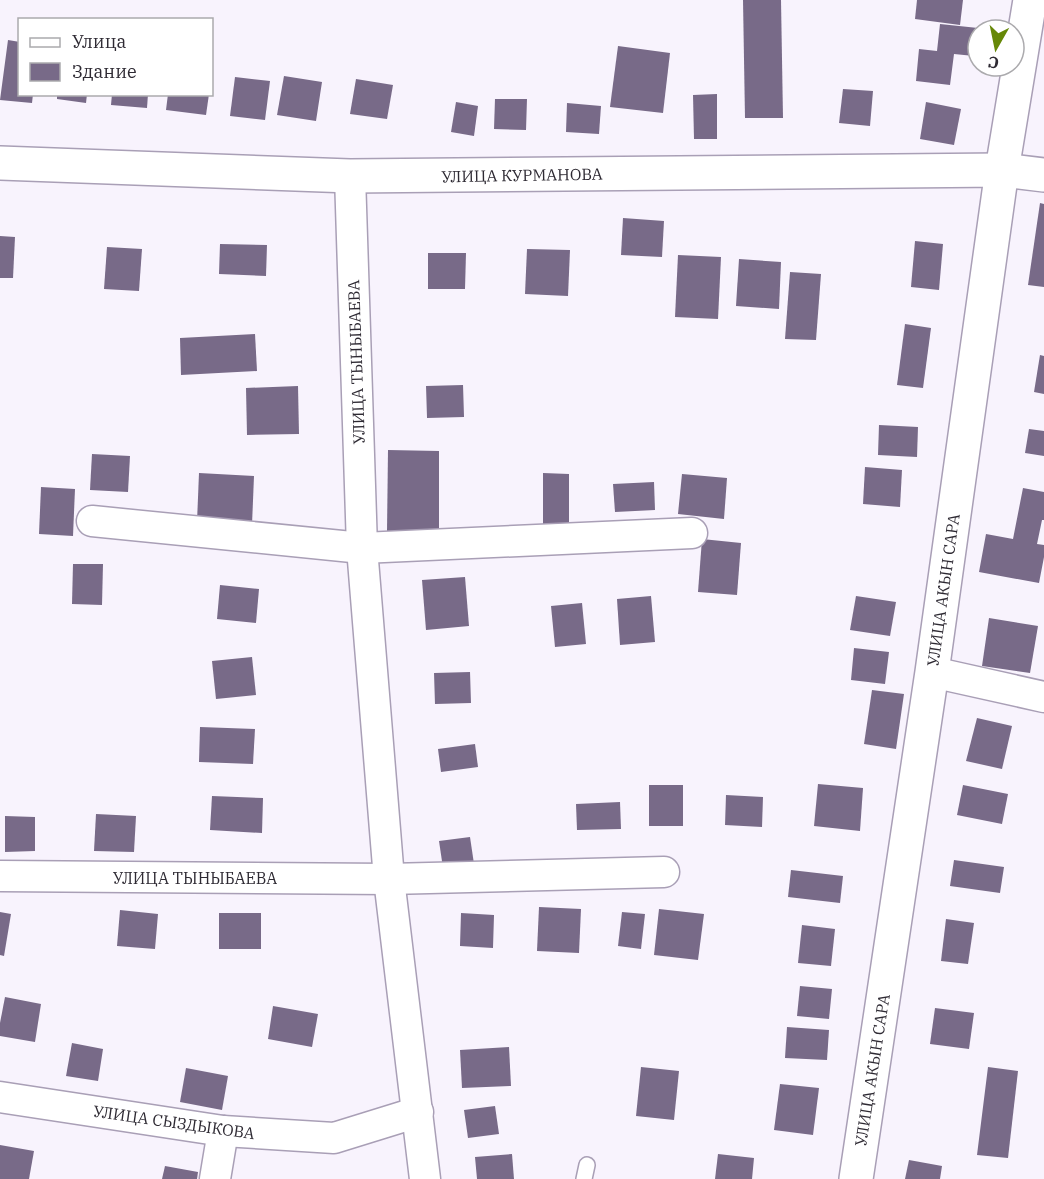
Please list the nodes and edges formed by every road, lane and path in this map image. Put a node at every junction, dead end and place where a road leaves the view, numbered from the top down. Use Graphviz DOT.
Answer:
graph roads {
  1 [pos="1030,0"];
  2 [pos="0,163"];
  3 [pos="1002,170"];
  4 [pos="1044,175"];
  5 [pos="350,176"];
  6 [pos="92,521"];
  7 [pos="692,534"];
  8 [pos="362,548"];
  9 [pos="932,672"];
  10 [pos="1044,697"];
  11 [pos="664,872"];
  12 [pos="0,876"];
  13 [pos="389,879"];
  14 [pos="0,1097"];
  15 [pos="418,1112"];
  16 [pos="223,1131"];
  17 [pos="214,1179"];
  18 [pos="425,1179"];
  19 [pos="856,1179"];
  1 -- 3 [label="street, УЛИЦА АКЫН САРА"];
  2 -- 5 [label="street, УЛИЦА КУРМАНОВА"];
  3 -- 4 [label="street, УЛИЦА КУРМАНОВА"];
  3 -- 5 [label="street, УЛИЦА КУРМАНОВА"];
  3 -- 9 [label="street, УЛИЦА АКЫН САРА"];
  5 -- 8 [label="street, УЛИЦА ТЫНЫБАЕВА"];
  6 -- 8 [label="street"];
  7 -- 8 [label="street"];
  8 -- 13 [label="street, УЛИЦА ТЫНЫБАЕВА"];
  9 -- 10 [label="street"];
  9 -- 19 [label="street, УЛИЦА АКЫН САРА"];
  11 -- 13 [label="street, УЛИЦА ТЫНЫБАЕВА"];
  12 -- 13 [label="street, УЛИЦА ТЫНЫБАЕВА"];
  13 -- 15 [label="street, УЛИЦА ТЫНЫБАЕВА"];
  14 -- 16 [label="street, УЛИЦА СЫЗДЫКОВА"];
  15 -- 16 [label="street, УЛИЦА СЫЗДЫКОВА"];
  15 -- 18 [label="street, УЛИЦА ТЫНЫБАЕВА"];
  16 -- 17 [label="street"];
}
